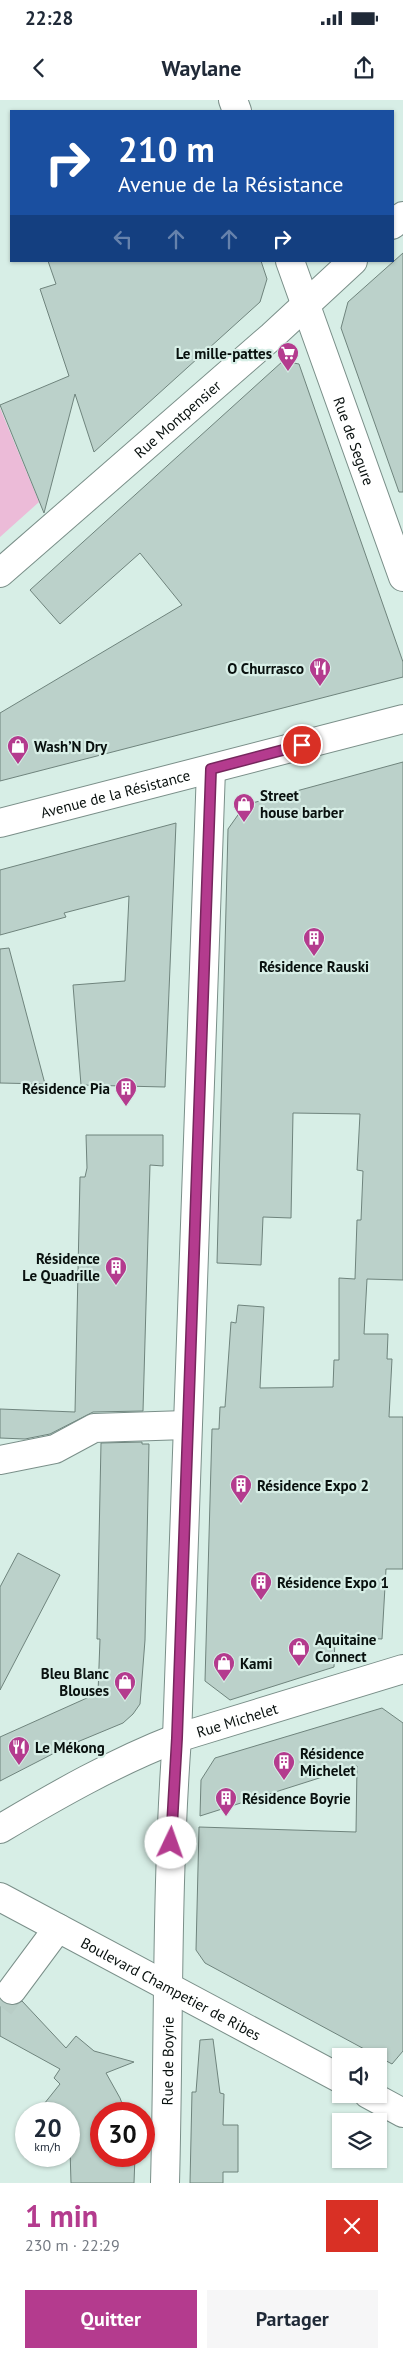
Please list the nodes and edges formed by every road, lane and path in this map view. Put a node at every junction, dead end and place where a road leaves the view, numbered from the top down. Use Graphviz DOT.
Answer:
graph roads {
  1 [pos="290,262"];
  2 [pos="352,262"];
  3 [pos="306,305"];
  4 [pos="0,573"];
  5 [pos="403,576"];
  6 [pos="403,718"];
  7 [pos="211,769"];
  8 [pos="0,823"];
  9 [pos="186,1425"];
  10 [pos="0,1460"];
  11 [pos="403,1669"];
  12 [pos="177,1738"];
  13 [pos="0,1829"];
  14 [pos="0,1896"];
  15 [pos="58,1928"];
  16 [pos="168,1988"];
  17 [pos="12,1990"];
  18 [pos="332,2074"];
  19 [pos="385,2103"];
  20 [pos="403,2113"];
  21 [pos="165,2183"];
  1 -- 3 [label="street, Rue de Segure"];
  2 -- 3 [label="street, Rue Montpensier"];
  3 -- 4 [label="street, Rue Montpensier"];
  3 -- 5 [label="street, Rue de Segure"];
  6 -- 7 [label="street, Avenue de la Résistance"];
  7 -- 8 [label="street, Avenue de la Résistance"];
  7 -- 9 [label="street, Rue de Boyrie"];
  9 -- 10 [label="street"];
  9 -- 12 [label="street, Rue de Boyrie"];
  11 -- 12 [label="street, Rue Michelet"];
  12 -- 13 [label="street, Rue Michelet"];
  12 -- 16 [label="street, Rue de Boyrie"];
  14 -- 15 [label="street, Boulevard Champetier de Ribes"];
  15 -- 16 [label="street, Boulevard Champetier de Ribes"];
  15 -- 17 [label="street"];
  16 -- 18 [label="street, Boulevard Champetier de Ribes"];
  16 -- 21 [label="street, Rue de Boyrie"];
  19 -- 20 [label="street"];
}
